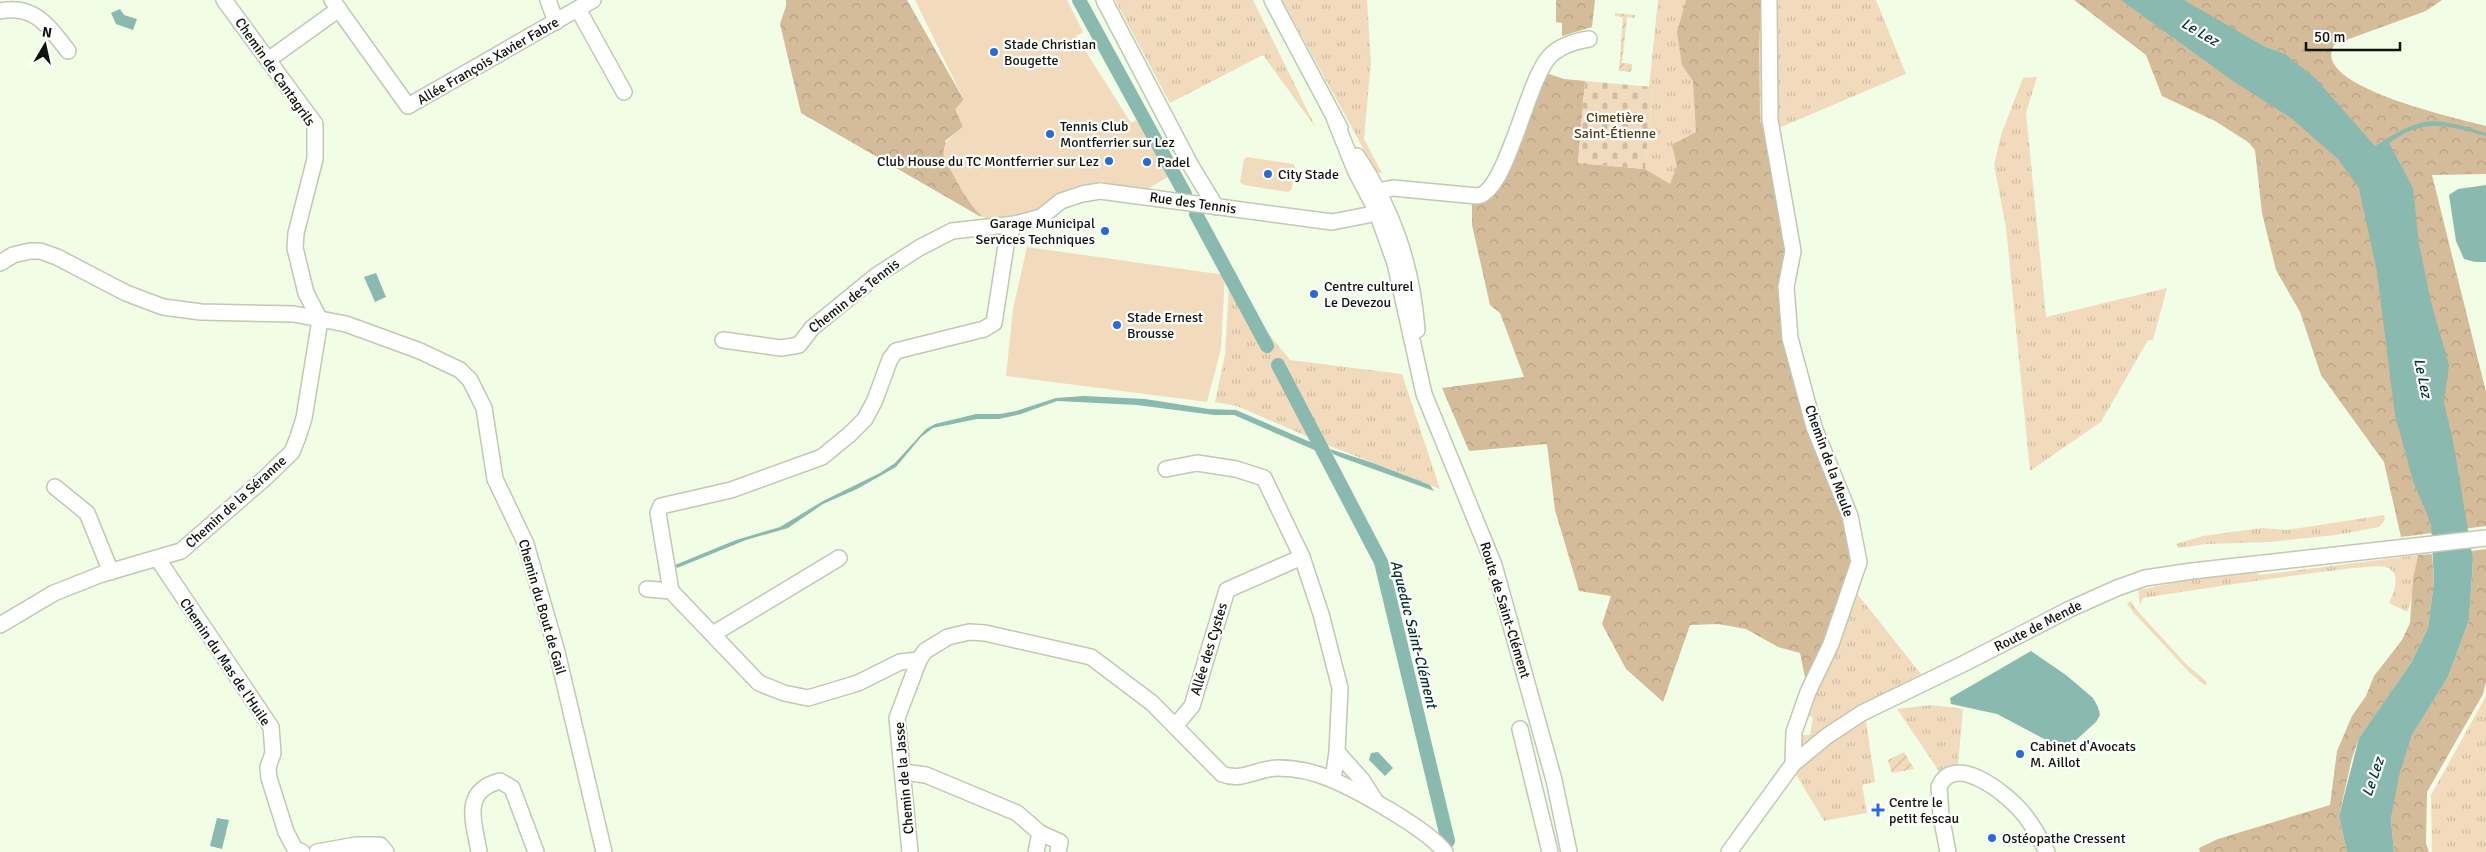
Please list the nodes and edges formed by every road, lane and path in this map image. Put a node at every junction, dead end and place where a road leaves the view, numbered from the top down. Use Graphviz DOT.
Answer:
graph roads {
  1 [pos="224,0"];
  2 [pos="548,0"];
  3 [pos="593,0"];
  4 [pos="1104,0"];
  5 [pos="1272,0"];
  6 [pos="1769,0"];
  7 [pos="336,4"];
  8 [pos="578,9"];
  9 [pos="0,11"];
  10 [pos="556,22"];
  11 [pos="1589,39"];
  12 [pos="68,51"];
  13 [pos="268,60"];
  14 [pos="624,92"];
  15 [pos="1335,120"];
  16 [pos="1381,193"];
  17 [pos="1216,207"];
  18 [pos="1376,210"];
  19 [pos="1015,224"];
  20 [pos="0,263"];
  21 [pos="320,320"];
  22 [pos="723,340"];
  23 [pos="1420,374"];
  24 [pos="1166,469"];
  25 [pos="55,487"];
  26 [pos="2486,538"];
  27 [pos="1302,557"];
  28 [pos="157,558"];
  29 [pos="839,558"];
  30 [pos="111,572"];
  31 [pos="647,589"];
  32 [pos="671,591"];
  33 [pos="0,625"];
  34 [pos="713,634"];
  35 [pos="919,660"];
  36 [pos="1176,725"];
  37 [pos="1520,729"];
  38 [pos="1337,752"];
  39 [pos="1792,764"];
  40 [pos="903,772"];
  41 [pos="1333,780"];
  42 [pos="1377,805"];
  43 [pos="1040,832"];
  44 [pos="302,852"];
  45 [pos="317,852"];
  46 [pos="386,852"];
  47 [pos="479,852"];
  48 [pos="536,852"];
  49 [pos="604,852"];
  50 [pos="910,852"];
  51 [pos="1036,852"];
  52 [pos="1058,852"];
  53 [pos="1445,852"];
  54 [pos="1550,852"];
  55 [pos="1570,852"];
  56 [pos="1729,852"];
  57 [pos="1948,852"];
  58 [pos="2047,852"];
  1 -- 13 [label="street, Chemin de Cantagrils"];
  2 -- 10 [label="street"];
  3 -- 8 [label="street, Allée François Xavier Fabre"];
  4 -- 17 [label="street"];
  5 -- 15 [label="street"];
  6 -- 39 [label="street, Chemin de la Meule"];
  7 -- 10 [label="street, Allée François Xavier Fabre"];
  7 -- 13 [label="street"];
  8 -- 10 [label="street, Allée François Xavier Fabre"];
  8 -- 14 [label="street"];
  9 -- 12 [label="street"];
  11 -- 16 [label="street"];
  13 -- 21 [label="street, Chemin de Cantagrils"];
  15 -- 16 [label="street, Route de Saint-Clément"];
  15 -- 18 [label="street, Route de Saint-Clément"];
  16 -- 18 [label="street"];
  16 -- 23 [label="street, Route de Saint-Clément"];
  17 -- 18 [label="street, Rue des Tennis"];
  17 -- 19 [label="street, Rue des Tennis"];
  18 -- 23 [label="street, Route de Saint-Clément"];
  19 -- 22 [label="street, Chemin des Tennis"];
  19 -- 32 [label="street"];
  20 -- 21 [label="street, Chemin du Bout de Gail"];
  21 -- 28 [label="street, Chemin de la Séranne"];
  21 -- 49 [label="street, Chemin du Bout de Gail"];
  23 -- 55 [label="street, Route de Saint-Clément"];
  24 -- 27 [label="street"];
  25 -- 30 [label="street"];
  26 -- 39 [label="street, Route de Mende"];
  27 -- 36 [label="street, Allée des Cystes"];
  27 -- 38 [label="street"];
  28 -- 30 [label="street, Chemin de la Séranne"];
  28 -- 44 [label="street, Chemin du Mas de l'Huile"];
  29 -- 34 [label="street"];
  30 -- 33 [label="street, Chemin de la Séranne"];
  31 -- 32 [label="street"];
  32 -- 34 [label="street"];
  34 -- 35 [label="street"];
  35 -- 36 [label="street"];
  35 -- 40 [label="street, Chemin de la Jasse"];
  36 -- 41 [label="street"];
  37 -- 54 [label="street"];
  38 -- 41 [label="street"];
  38 -- 42 [label="street"];
  39 -- 56 [label="street, Route de Mende"];
  40 -- 43 [label="street"];
  40 -- 50 [label="street, Chemin de la Jasse"];
  41 -- 42 [label="street"];
  42 -- 53 [label="street"];
  43 -- 51 [label="street"];
  43 -- 52 [label="street"];
  45 -- 46 [label="street"];
  47 -- 48 [label="street"];
  57 -- 58 [label="street"];
}
